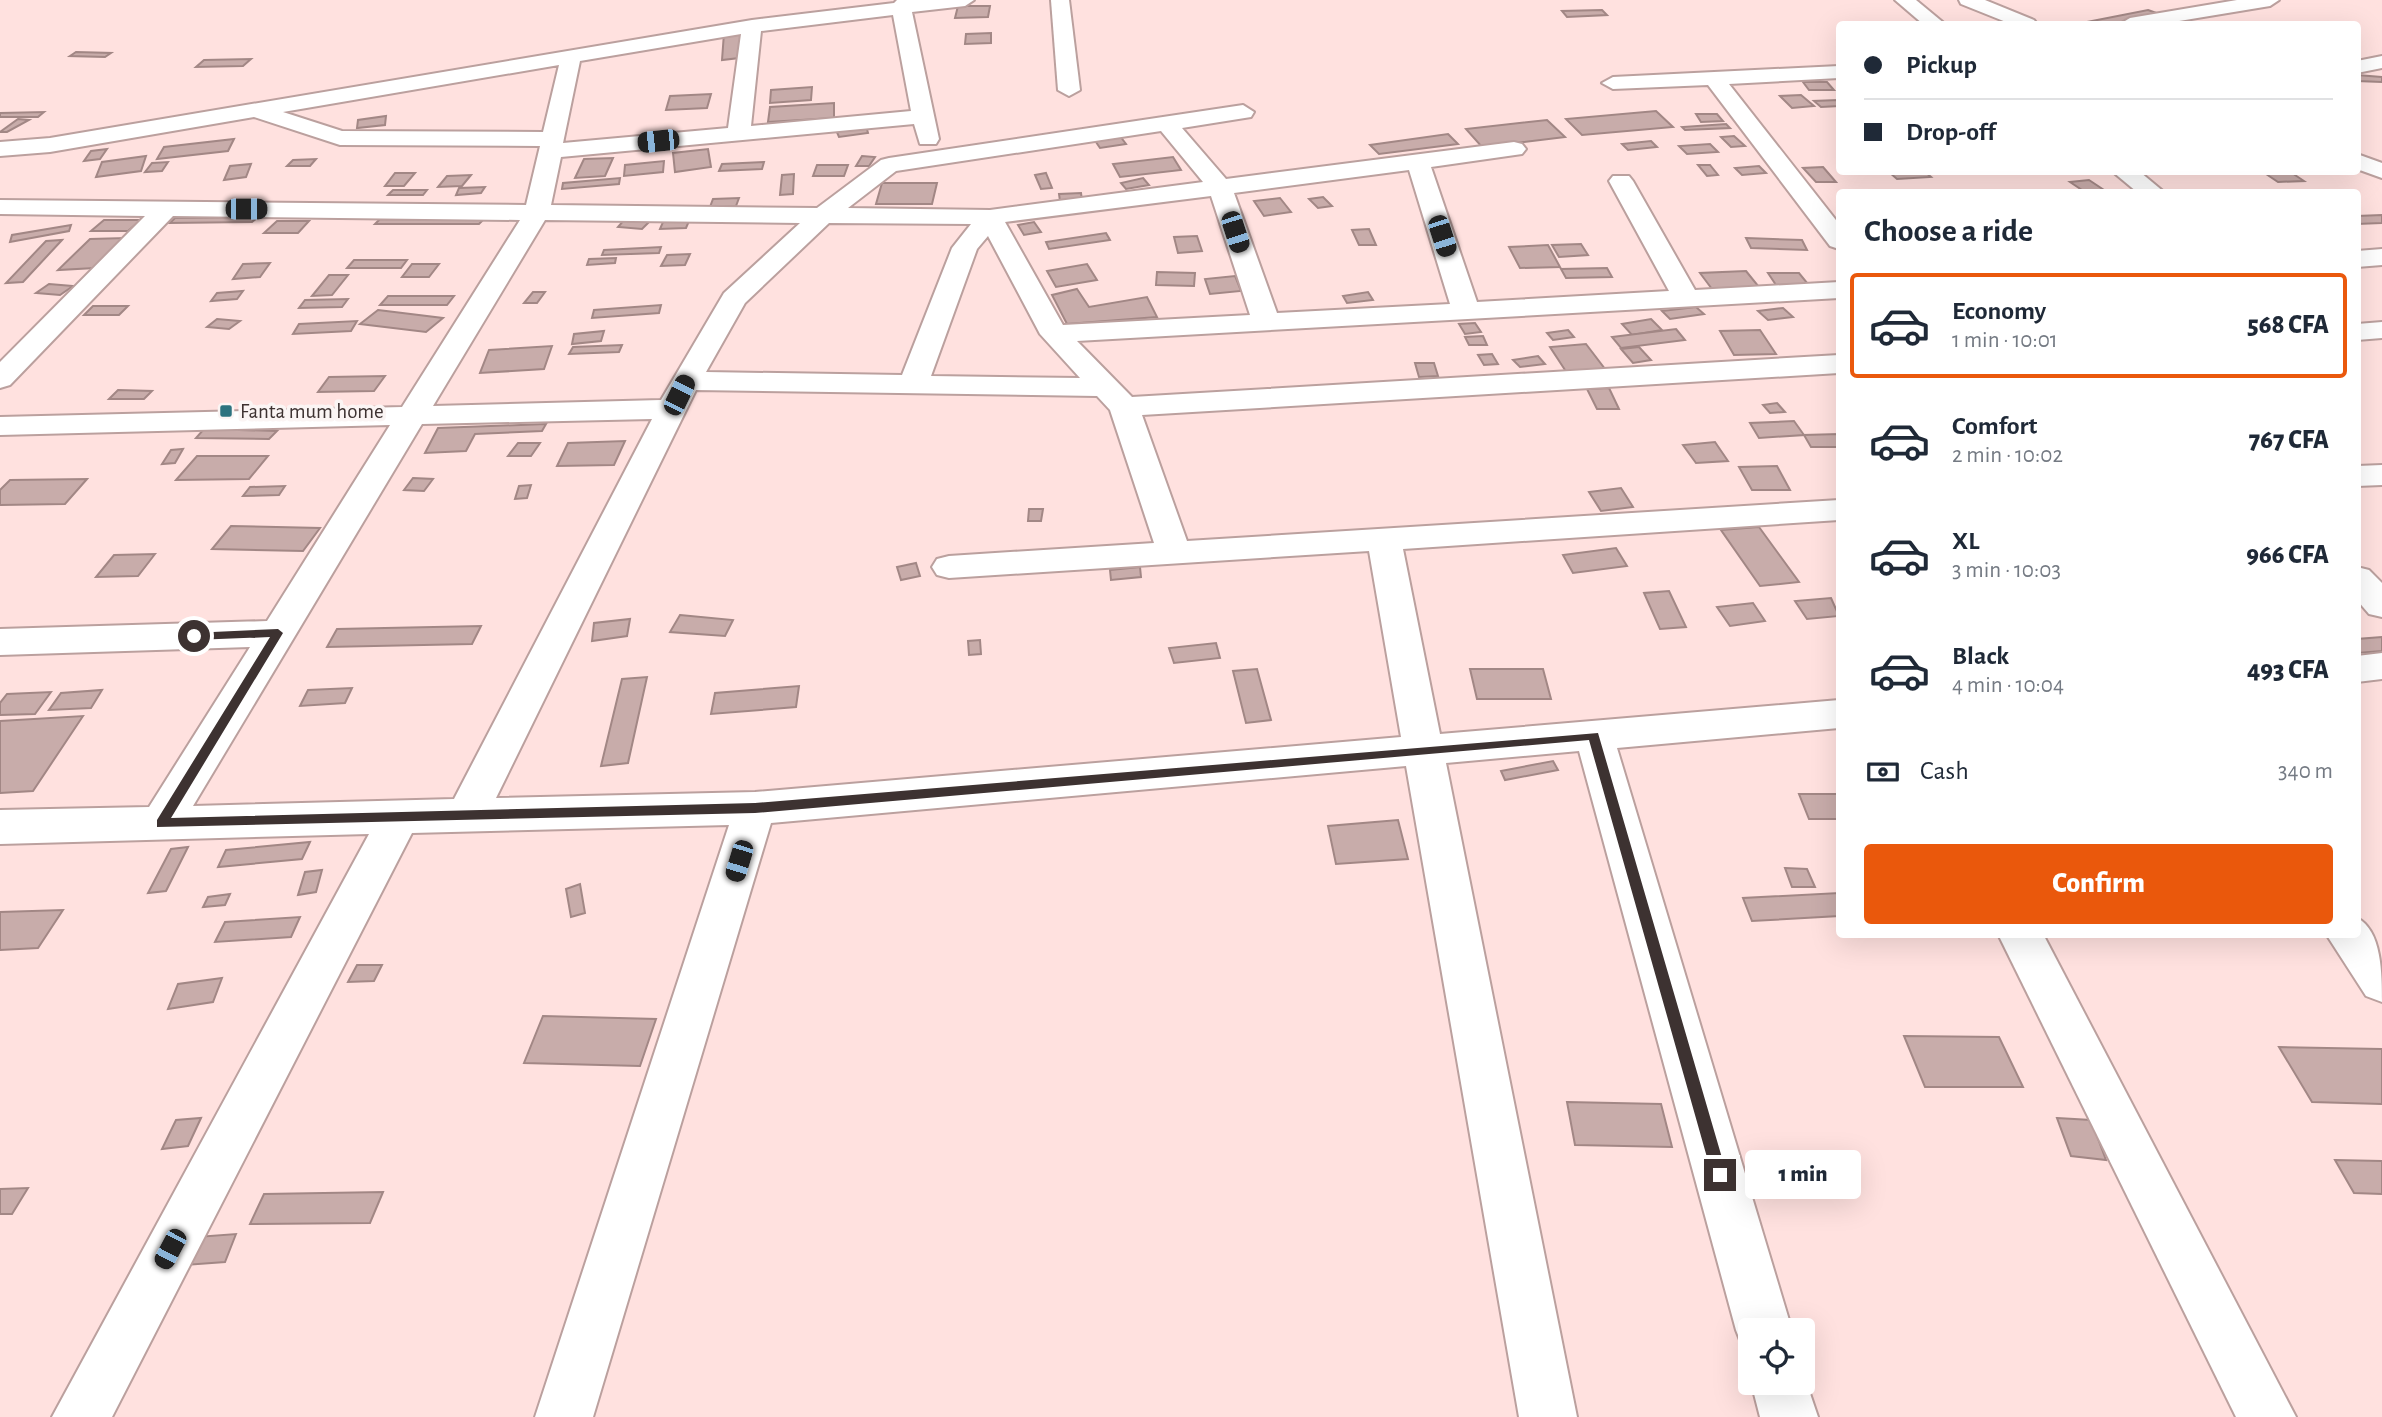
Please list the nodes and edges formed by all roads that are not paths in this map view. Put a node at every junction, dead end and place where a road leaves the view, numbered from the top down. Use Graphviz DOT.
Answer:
graph roads {
  1 [pos="965,0"];
  2 [pos="1060,0"];
  3 [pos="1904,0"];
  4 [pos="1968,0"];
  5 [pos="2270,0"];
  6 [pos="904,4"];
  7 [pos="1931,21"];
  8 [pos="2020,21"];
  9 [pos="2148,21"];
  10 [pos="752,26"];
  11 [pos="571,56"];
  12 [pos="2382,62"];
  13 [pos="2361,66"];
  14 [pos="1836,72"];
  15 [pos="1714,78"];
  16 [pos="1613,83"];
  17 [pos="1069,90"];
  18 [pos="255,110"];
  19 [pos="1243,112"];
  20 [pos="923,117"];
  21 [pos="1166,123"];
  22 [pos="739,133"];
  23 [pos="50,145"];
  24 [pos="551,145"];
  25 [pos="0,149"];
  26 [pos="1514,149"];
  27 [pos="932,158"];
  28 [pos="1418,162"];
  29 [pos="2129,175"];
  30 [pos="1621,181"];
  31 [pos="10,182"];
  32 [pos="1220,187"];
  33 [pos="2148,189"];
  34 [pos="0,206"];
  35 [pos="167,208"];
  36 [pos="537,212"];
  37 [pos="823,215"];
  38 [pos="990,217"];
  39 [pos="1836,237"];
  40 [pos="2382,257"];
  41 [pos="2361,259"];
  42 [pos="1836,290"];
  43 [pos="1686,298"];
  44 [pos="1466,311"];
  45 [pos="1266,323"];
  46 [pos="2382,330"];
  47 [pos="2361,332"];
  48 [pos="1054,334"];
  49 [pos="1836,364"];
  50 [pos="0,379"];
  51 [pos="913,384"];
  52 [pos="679,395"];
  53 [pos="1115,397"];
  54 [pos="412,416"];
  55 [pos="0,426"];
  56 [pos="2382,475"];
  57 [pos="2361,476"];
  58 [pos="1836,510"];
  59 [pos="1384,539"];
  60 [pos="1174,553"];
  61 [pos="949,567"];
  62 [pos="2361,582"];
  63 [pos="2382,605"];
  64 [pos="278,633"];
  65 [pos="0,642"];
  66 [pos="2382,666"];
  67 [pos="2361,668"];
  68 [pos="1836,715"];
  69 [pos="1594,736"];
  70 [pos="1424,751"];
  71 [pos="755,808"];
  72 [pos="467,815"];
  73 [pos="400,817"];
  74 [pos="161,823"];
  75 [pos="0,827"];
  76 [pos="2022,938"];
  77 [pos="2351,938"];
  78 [pos="2382,982"];
  79 [pos="1761,1318"];
  80 [pos="1783,1395"];
  81 [pos="80,1417"];
  82 [pos="564,1417"];
  83 [pos="1548,1417"];
  84 [pos="1789,1417"];
  85 [pos="2267,1417"];
  1 -- 6 [label="street"];
  2 -- 17 [label="street"];
  3 -- 7 [label="street"];
  4 -- 8 [label="street"];
  5 -- 9 [label="street"];
  6 -- 10 [label="street"];
  6 -- 20 [label="street"];
  10 -- 11 [label="street"];
  10 -- 22 [label="street"];
  11 -- 18 [label="street"];
  11 -- 24 [label="street"];
  12 -- 13 [label="street"];
  14 -- 15 [label="street"];
  15 -- 16 [label="street"];
  15 -- 39 [label="street"];
  18 -- 23 [label="street"];
  18 -- 24 [label="street"];
  19 -- 21 [label="street"];
  20 -- 22 [label="street"];
  20 -- 27 [label="street"];
  21 -- 27 [label="street"];
  21 -- 32 [label="street"];
  22 -- 24 [label="street"];
  23 -- 25 [label="street"];
  23 -- 31 [label="street"];
  24 -- 36 [label="street"];
  26 -- 28 [label="street"];
  27 -- 37 [label="street"];
  28 -- 32 [label="street"];
  28 -- 44 [label="street"];
  29 -- 33 [label="street"];
  30 -- 43 [label="street"];
  32 -- 38 [label="street"];
  32 -- 45 [label="street"];
  34 -- 35 [label="street"];
  35 -- 36 [label="street"];
  35 -- 50 [label="street"];
  36 -- 37 [label="street"];
  36 -- 54 [label="street"];
  37 -- 38 [label="street"];
  37 -- 52 [label="street"];
  38 -- 48 [label="street"];
  38 -- 51 [label="street"];
  40 -- 41 [label="street"];
  42 -- 43 [label="street"];
  43 -- 44 [label="street"];
  44 -- 45 [label="street"];
  45 -- 48 [label="street"];
  46 -- 47 [label="street"];
  48 -- 53 [label="street"];
  49 -- 53 [label="street"];
  51 -- 52 [label="street"];
  51 -- 53 [label="street"];
  52 -- 54 [label="street"];
  52 -- 72 [label="street"];
  53 -- 60 [label="street"];
  54 -- 55 [label="street"];
  54 -- 64 [label="street"];
  56 -- 57 [label="street"];
  58 -- 59 [label="street"];
  59 -- 60 [label="street"];
  59 -- 70 [label="street"];
  60 -- 61 [label="street"];
  62 -- 63 [label="street"];
  64 -- 65 [label="street"];
  64 -- 74 [label="street"];
  66 -- 67 [label="street"];
  68 -- 69 [label="street"];
  69 -- 70 [label="street"];
  69 -- 79 [label="street"];
  70 -- 71 [label="street"];
  70 -- 83 [label="street"];
  71 -- 72 [label="street"];
  71 -- 82 [label="street"];
  72 -- 73 [label="street"];
  73 -- 74 [label="street"];
  73 -- 81 [label="street"];
  74 -- 75 [label="street"];
  76 -- 85 [label="street"];
  77 -- 78 [label="street"];
  80 -- 84 [label="street"];
}
